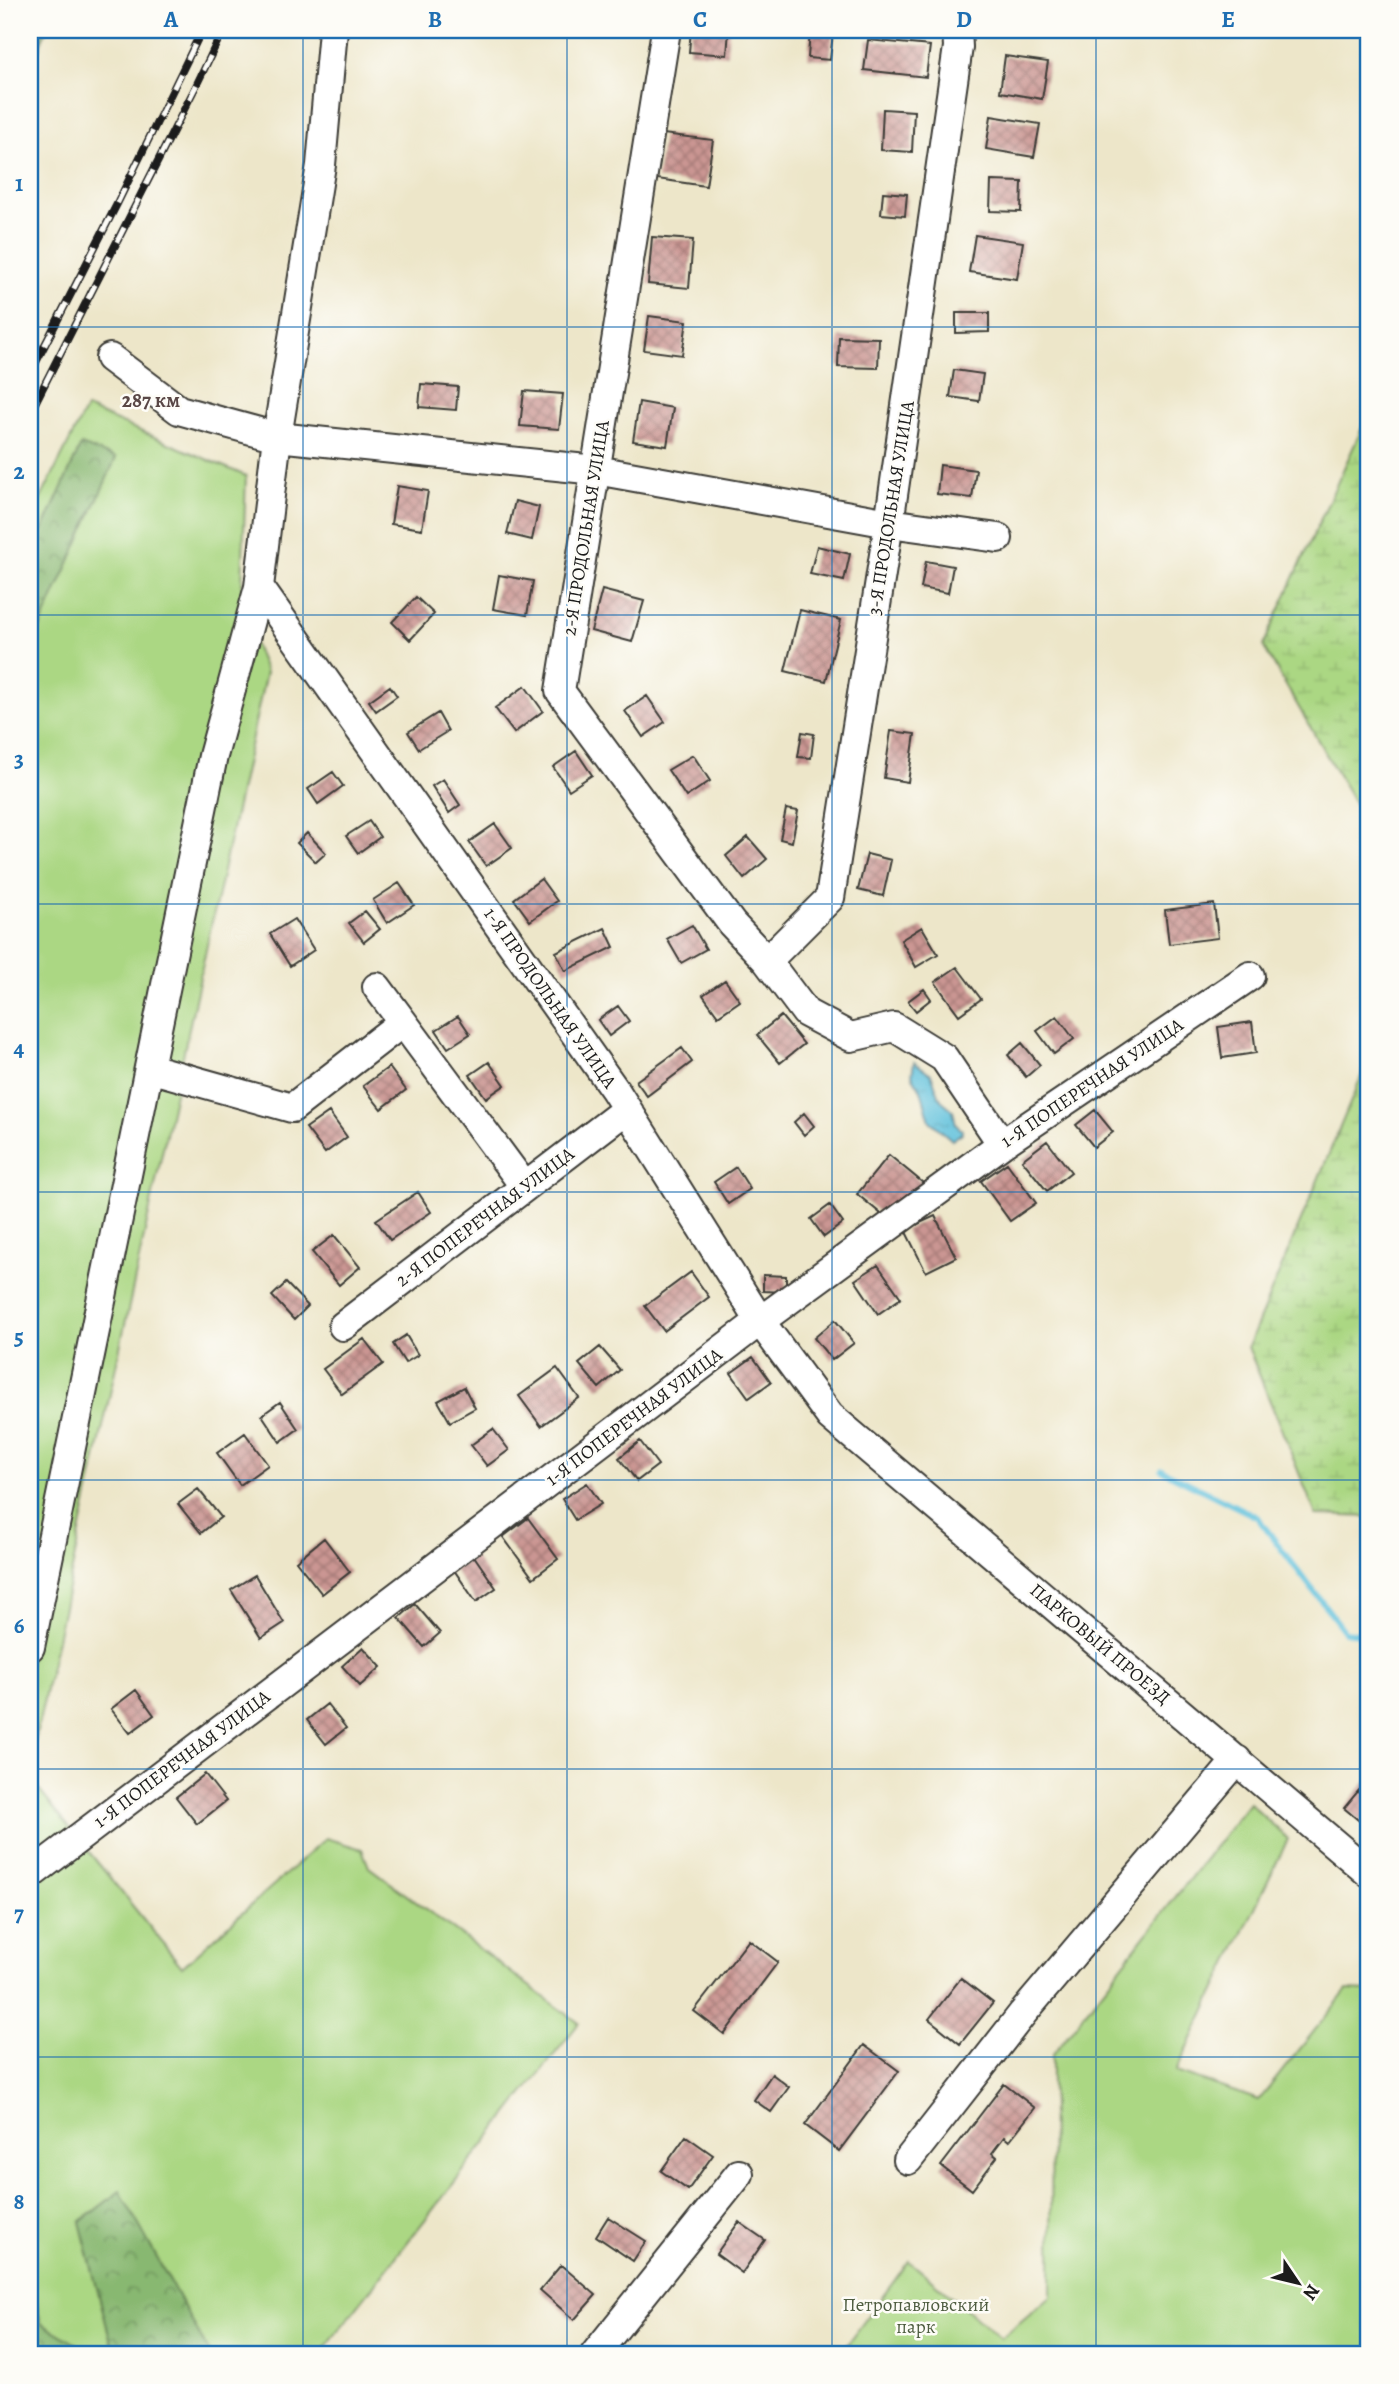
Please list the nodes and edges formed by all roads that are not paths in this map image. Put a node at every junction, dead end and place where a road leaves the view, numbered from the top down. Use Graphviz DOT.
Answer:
graph roads {
  1 [pos="333,30"];
  2 [pos="666,30"];
  3 [pos="957,30"];
  4 [pos="110,358"];
  5 [pos="277,437"];
  6 [pos="596,470"];
  7 [pos="889,523"];
  8 [pos="998,538"];
  9 [pos="259,587"];
  10 [pos="767,961"];
  11 [pos="1251,975"];
  12 [pos="377,987"];
  13 [pos="403,1022"];
  14 [pos="149,1068"];
  15 [pos="627,1109"];
  16 [pos="1002,1144"];
  17 [pos="525,1186"];
  18 [pos="760,1321"];
  19 [pos="343,1326"];
  20 [pos="830,1416"];
  21 [pos="30,1647"];
  22 [pos="1237,1760"];
  23 [pos="1369,1873"];
  24 [pos="30,1875"];
  25 [pos="908,2160"];
  26 [pos="739,2174"];
  27 [pos="595,2354"];
  1 -- 5 [label="street"];
  2 -- 6 [label="street, 2-Я ПРОДОЛЬНАЯ УЛИЦА"];
  3 -- 7 [label="street, 3-Я ПРОДОЛЬНАЯ УЛИЦА"];
  4 -- 5 [label="street"];
  5 -- 6 [label="street"];
  5 -- 9 [label="street"];
  6 -- 7 [label="street"];
  6 -- 10 [label="street, 2-Я ПРОДОЛЬНАЯ УЛИЦА"];
  7 -- 8 [label="street"];
  7 -- 10 [label="street, 3-Я ПРОДОЛЬНАЯ УЛИЦА"];
  9 -- 14 [label="street"];
  9 -- 15 [label="street, 1-Я ПРОДОЛЬНАЯ УЛИЦА"];
  10 -- 16 [label="street, 2-Я ПРОДОЛЬНАЯ УЛИЦА"];
  11 -- 16 [label="street, 1-Я ПОПЕРЕЧНАЯ УЛИЦА"];
  12 -- 13 [label="street"];
  13 -- 14 [label="street"];
  13 -- 17 [label="street"];
  14 -- 21 [label="street"];
  15 -- 17 [label="street, 2-Я ПОПЕРЕЧНАЯ УЛИЦА"];
  15 -- 18 [label="street, 1-Я ПРОДОЛЬНАЯ УЛИЦА"];
  16 -- 18 [label="street, 1-Я ПОПЕРЕЧНАЯ УЛИЦА"];
  17 -- 19 [label="street, 2-Я ПОПЕРЕЧНАЯ УЛИЦА"];
  18 -- 20 [label="street, 1-Я ПРОДОЛЬНАЯ УЛИЦА"];
  18 -- 24 [label="street, 1-Я ПОПЕРЕЧНАЯ УЛИЦА"];
  20 -- 22 [label="street, ПАРКОВЫЙ ПРОЕЗД"];
  22 -- 23 [label="street, ПАРКОВЫЙ ПРОЕЗД"];
  22 -- 25 [label="street"];
  26 -- 27 [label="street"];
}
